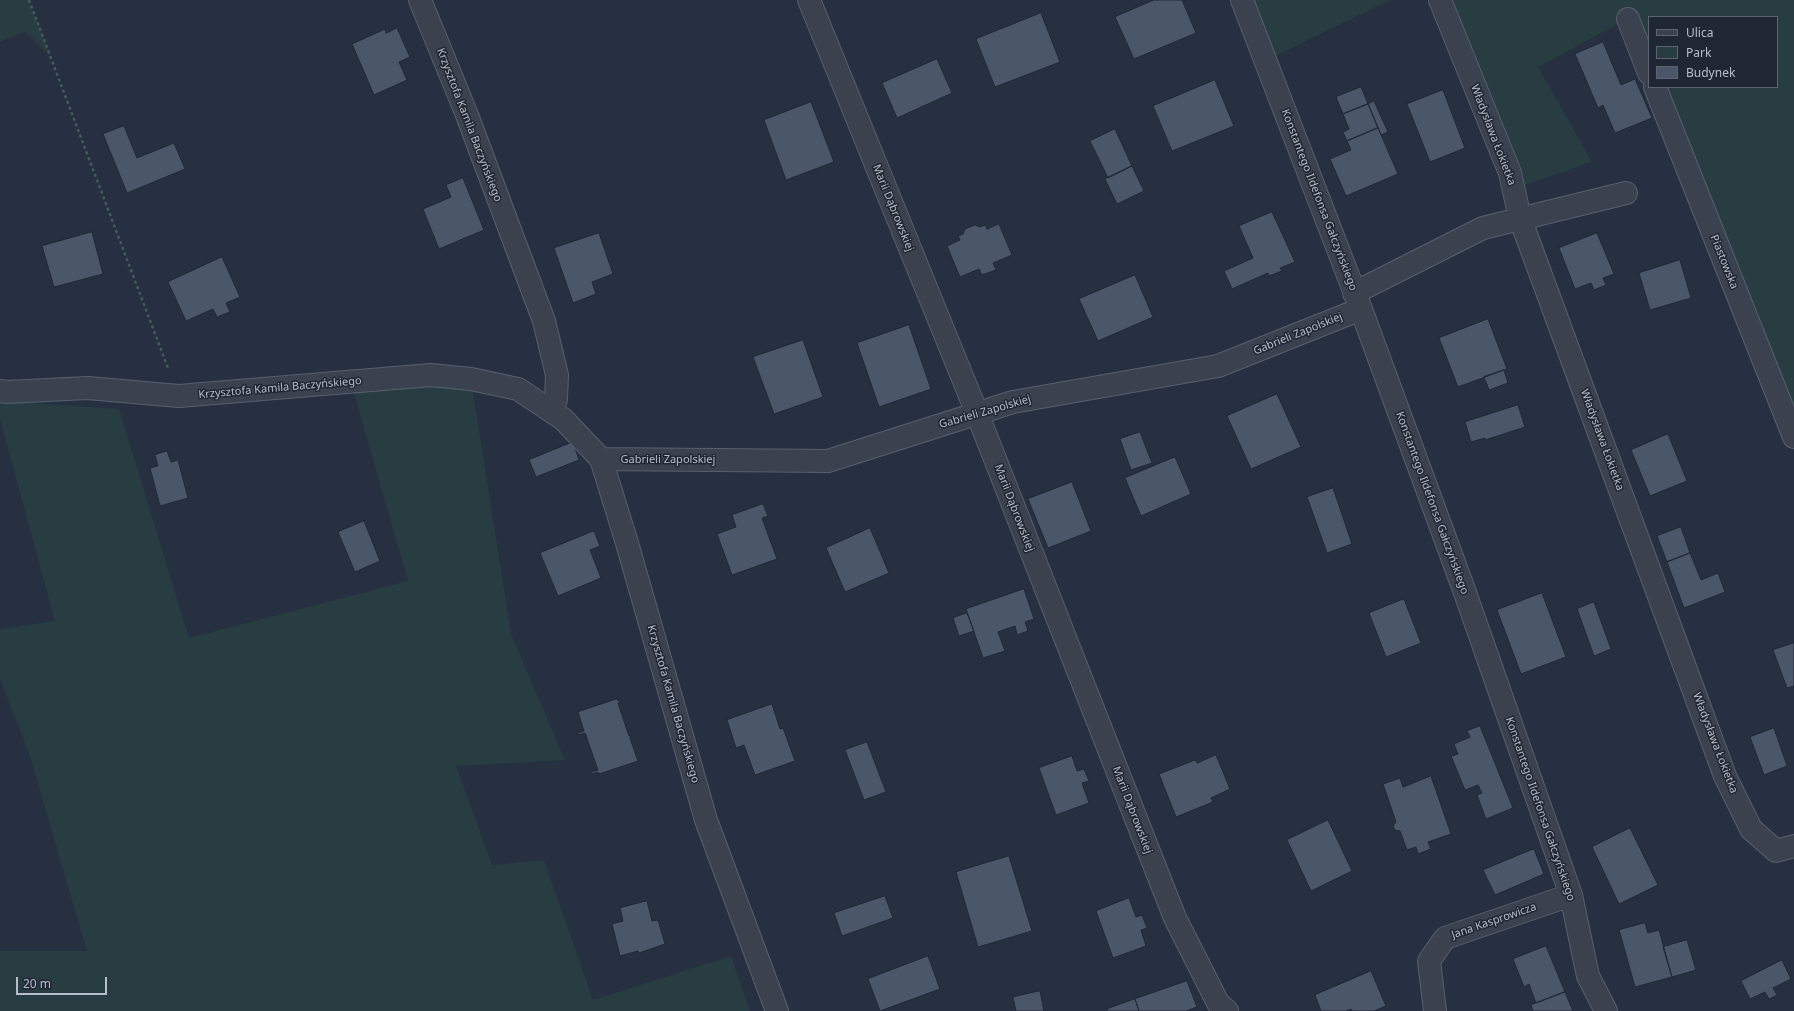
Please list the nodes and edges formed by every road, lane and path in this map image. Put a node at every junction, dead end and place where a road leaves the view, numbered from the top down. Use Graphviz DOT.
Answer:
graph roads {
  1 [pos="29,0"];
  2 [pos="420,0"];
  3 [pos="809,0"];
  4 [pos="1242,0"];
  5 [pos="1440,0"];
  6 [pos="1628,19"];
  7 [pos="1648,70"];
  8 [pos="1655,88"];
  9 [pos="1626,193"];
  10 [pos="1520,218"];
  11 [pos="1357,301"];
  12 [pos="0,391"];
  13 [pos="179,396"];
  14 [pos="552,412"];
  15 [pos="977,413"];
  16 [pos="1794,437"];
  17 [pos="601,459"];
  18 [pos="1794,846"];
  19 [pos="1571,895"];
  20 [pos="777,1011"];
  21 [pos="1228,1011"];
  22 [pos="1435,1011"];
  23 [pos="1606,1011"];
  1 -- 13 [label="path"];
  2 -- 14 [label="street, Krzysztofa Kamila Baczyńskiego"];
  3 -- 15 [label="street, Marii Dąbrowskiej"];
  4 -- 11 [label="street, Konstantego Ildefonsa Gałczyńskiego"];
  5 -- 10 [label="street, Władysława Łokietka"];
  6 -- 7 [label="street"];
  8 -- 16 [label="street, Piastowska"];
  9 -- 10 [label="street, Gabrieli Zapolskiej"];
  10 -- 11 [label="street, Gabrieli Zapolskiej"];
  10 -- 18 [label="street, Władysława Łokietka"];
  11 -- 15 [label="street, Gabrieli Zapolskiej"];
  11 -- 19 [label="street, Konstantego Ildefonsa Gałczyńskiego"];
  12 -- 13 [label="street, Krzysztofa Kamila Baczyńskiego"];
  13 -- 14 [label="street, Krzysztofa Kamila Baczyńskiego"];
  14 -- 17 [label="street, Krzysztofa Kamila Baczyńskiego"];
  15 -- 17 [label="street, Gabrieli Zapolskiej"];
  15 -- 21 [label="street, Marii Dąbrowskiej"];
  17 -- 20 [label="street, Krzysztofa Kamila Baczyńskiego"];
  19 -- 22 [label="street, Jana Kasprowicza"];
  19 -- 23 [label="street, Konstantego Ildefonsa Gałczyńskiego"];
}
